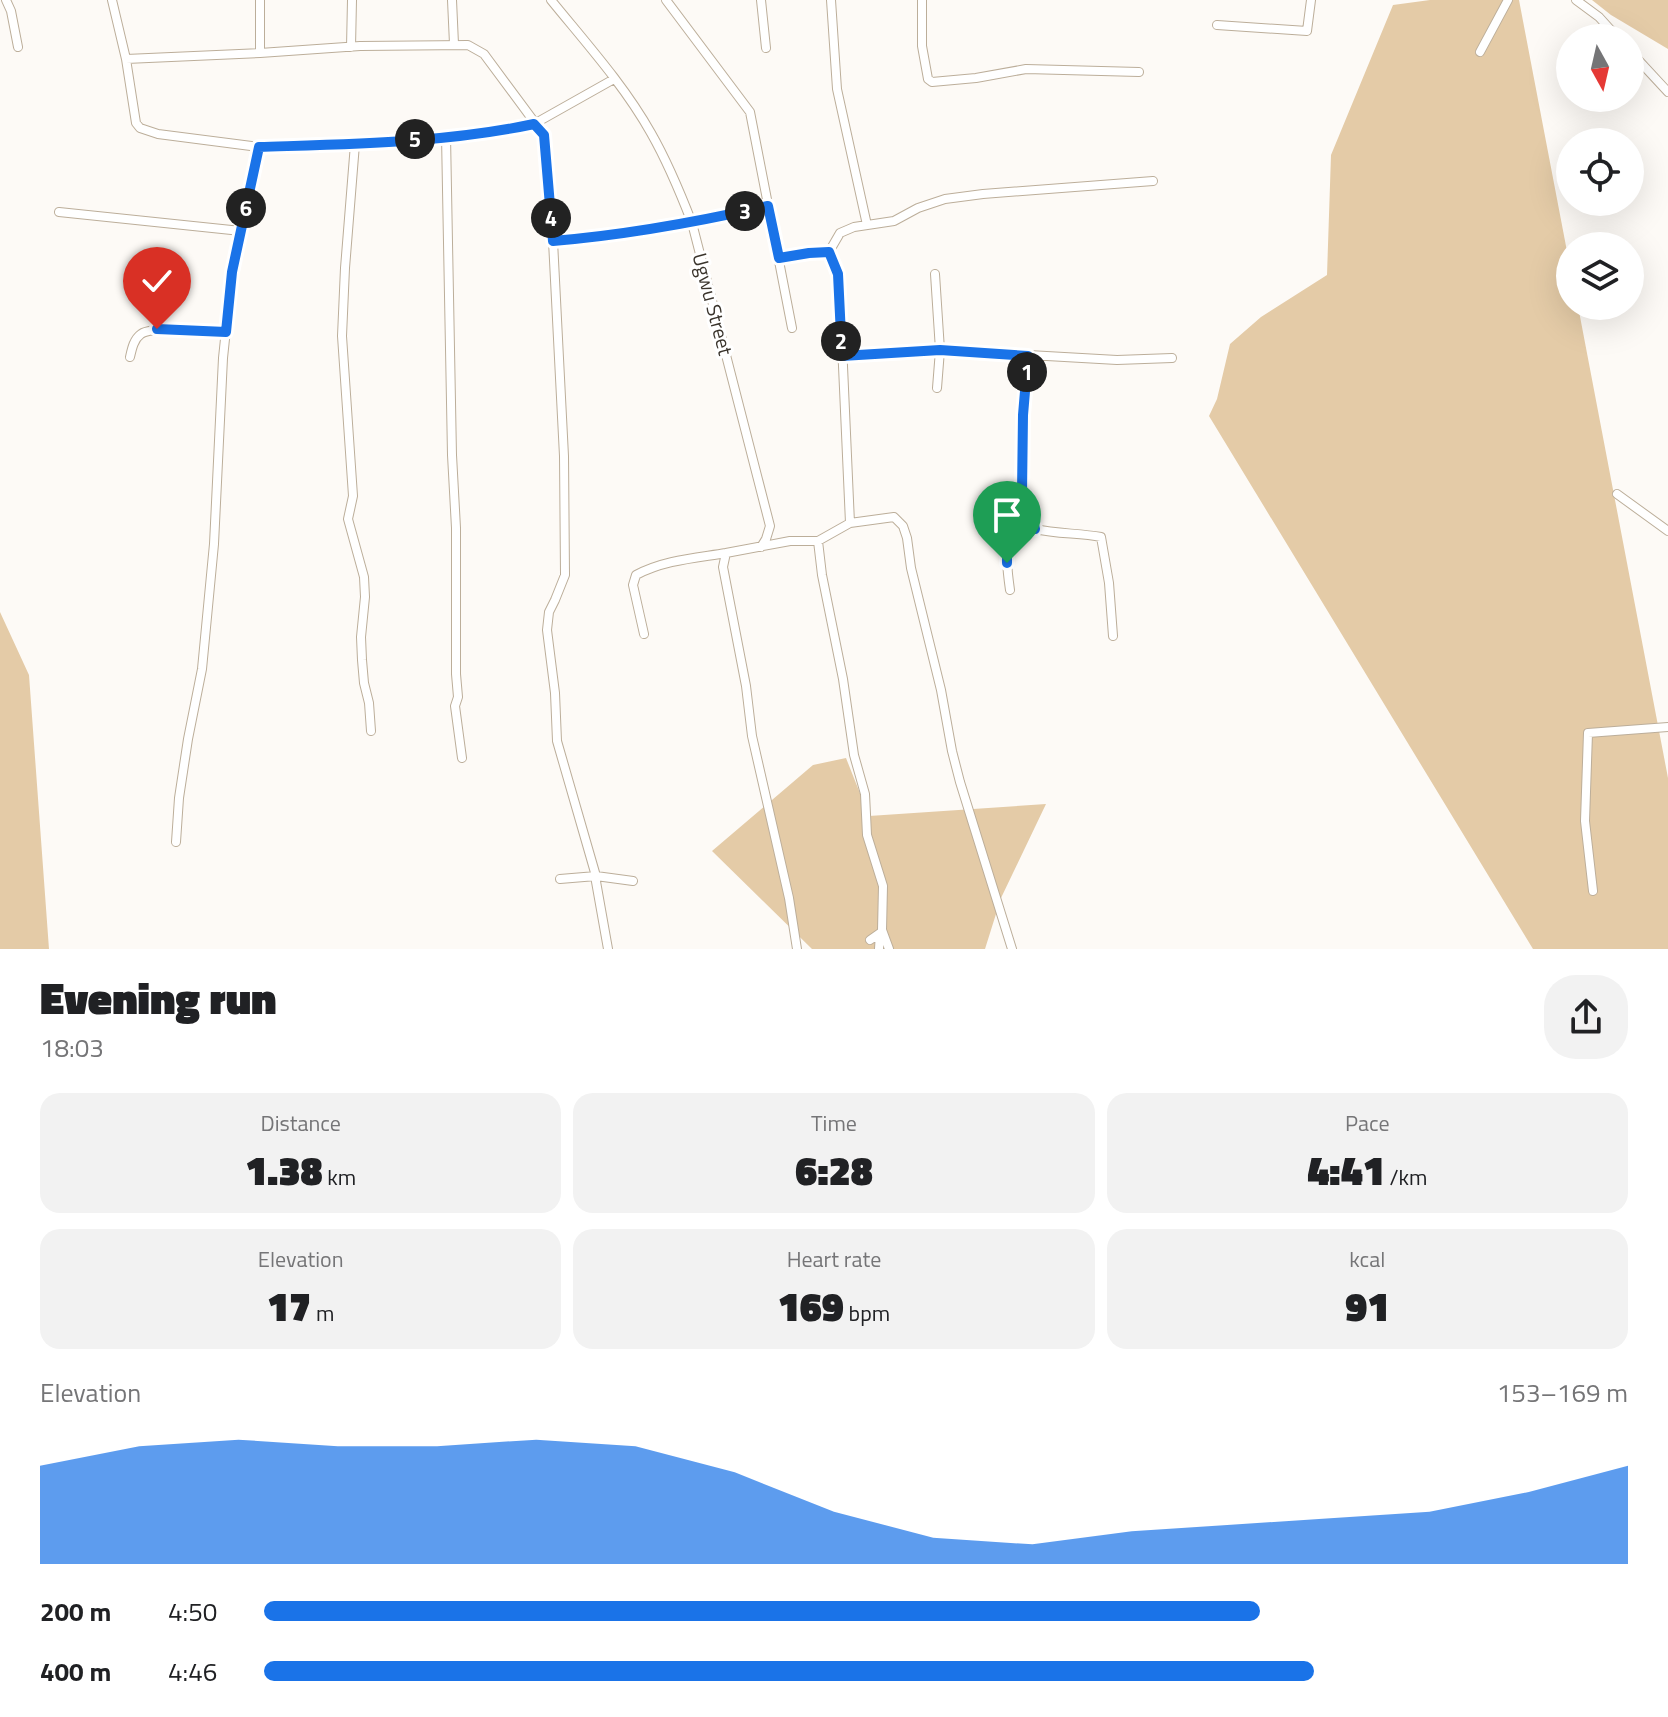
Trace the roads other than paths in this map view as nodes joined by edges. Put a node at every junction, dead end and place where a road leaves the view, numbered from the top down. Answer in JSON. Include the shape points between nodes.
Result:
{"nodes":[{"id":1,"x":6,"y":0,"type":"edge"},
{"id":2,"x":112,"y":0,"type":"edge"},
{"id":3,"x":260,"y":0,"type":"edge"},
{"id":4,"x":352,"y":0,"type":"edge"},
{"id":5,"x":452,"y":0,"type":"edge"},
{"id":6,"x":551,"y":0,"type":"edge"},
{"id":7,"x":666,"y":0,"type":"edge"},
{"id":8,"x":761,"y":0,"type":"edge"},
{"id":9,"x":831,"y":0,"type":"edge"},
{"id":10,"x":922,"y":0,"type":"edge"},
{"id":11,"x":1311,"y":0,"type":"edge"},
{"id":12,"x":1508,"y":0,"type":"edge"},
{"id":13,"x":1576,"y":0,"type":"edge"},
{"id":14,"x":1605,"y":24,"type":"edge"},
{"id":15,"x":1217,"y":25,"type":"dead end"},
{"id":16,"x":454,"y":44,"type":"junction"},
{"id":17,"x":18,"y":47,"type":"dead end"},
{"id":18,"x":351,"y":47,"type":"junction"},
{"id":19,"x":766,"y":48,"type":"dead end"},
{"id":20,"x":1480,"y":52,"type":"dead end"},
{"id":21,"x":260,"y":53,"type":"junction"},
{"id":22,"x":126,"y":59,"type":"junction"},
{"id":23,"x":1644,"y":66,"type":"edge"},
{"id":24,"x":1139,"y":72,"type":"dead end"},
{"id":25,"x":614,"y":79,"type":"junction"},
{"id":26,"x":1668,"y":92,"type":"edge"},
{"id":27,"x":534,"y":124,"type":"junction"},
{"id":28,"x":446,"y":136,"type":"junction"},
{"id":29,"x":355,"y":144,"type":"junction"},
{"id":30,"x":259,"y":147,"type":"junction"},
{"id":31,"x":1153,"y":181,"type":"dead end"},
{"id":32,"x":768,"y":206,"type":"junction"},
{"id":33,"x":59,"y":212,"type":"dead end"},
{"id":34,"x":692,"y":223,"type":"junction"},
{"id":35,"x":867,"y":225,"type":"junction"},
{"id":36,"x":241,"y":231,"type":"junction"},
{"id":37,"x":553,"y":241,"type":"junction"},
{"id":38,"x":829,"y":252,"type":"junction"},
{"id":39,"x":779,"y":258,"type":"junction"},
{"id":40,"x":935,"y":274,"type":"dead end"},
{"id":41,"x":792,"y":328,"type":"dead end"},
{"id":42,"x":226,"y":332,"type":"junction"},
{"id":43,"x":940,"y":350,"type":"junction"},
{"id":44,"x":842,"y":356,"type":"junction"},
{"id":45,"x":1028,"y":356,"type":"junction"},
{"id":46,"x":130,"y":357,"type":"dead end"},
{"id":47,"x":1172,"y":358,"type":"dead end"},
{"id":48,"x":937,"y":388,"type":"dead end"},
{"id":49,"x":1617,"y":494,"type":"dead end"},
{"id":50,"x":850,"y":523,"type":"junction"},
{"id":51,"x":1035,"y":529,"type":"junction"},
{"id":52,"x":1668,"y":531,"type":"edge"},
{"id":53,"x":818,"y":541,"type":"junction"},
{"id":54,"x":761,"y":547,"type":"junction"},
{"id":55,"x":726,"y":553,"type":"junction"},
{"id":56,"x":1010,"y":590,"type":"dead end"},
{"id":57,"x":644,"y":634,"type":"dead end"},
{"id":58,"x":1113,"y":636,"type":"dead end"},
{"id":59,"x":1668,"y":727,"type":"edge"},
{"id":60,"x":371,"y":731,"type":"dead end"},
{"id":61,"x":462,"y":758,"type":"dead end"},
{"id":62,"x":176,"y":842,"type":"dead end"},
{"id":63,"x":595,"y":876,"type":"junction"},
{"id":64,"x":560,"y":879,"type":"dead end"},
{"id":65,"x":633,"y":881,"type":"dead end"},
{"id":66,"x":1593,"y":891,"type":"dead end"},
{"id":67,"x":881,"y":932,"type":"junction"},
{"id":68,"x":870,"y":940,"type":"dead end"},
{"id":69,"x":608,"y":949,"type":"edge"},
{"id":70,"x":797,"y":949,"type":"edge"},
{"id":71,"x":879,"y":949,"type":"edge"},
{"id":72,"x":889,"y":949,"type":"edge"},
{"id":73,"x":1012,"y":949,"type":"edge"}],
"edges":[{"from":1,"to":17,"type":"street"},
{"from":2,"to":22,"type":"street"},
{"from":3,"to":21,"type":"street"},
{"from":4,"to":18,"type":"street"},
{"from":5,"to":16,"type":"street"},
{"from":6,"to":25,"type":"street","name":"Ugwu Street"},
{"from":7,"to":32,"type":"street","via":[[750,112]]},
{"from":8,"to":19,"type":"street"},
{"from":9,"to":35,"type":"street","via":[[837,89]]},
{"from":10,"to":24,"type":"street","via":[[922,46],[932,82],[1026,69]]},
{"from":11,"to":15,"type":"street","via":[[1307,31]]},
{"from":12,"to":20,"type":"street"},
{"from":13,"to":14,"type":"street"},
{"from":16,"to":18,"type":"street"},
{"from":16,"to":27,"type":"street","via":[[484,54]]},
{"from":18,"to":21,"type":"street"},
{"from":21,"to":22,"type":"street"},
{"from":22,"to":30,"type":"street","via":[[140,128]]},
{"from":23,"to":26,"type":"street"},
{"from":25,"to":27,"type":"street"},
{"from":25,"to":34,"type":"street","name":"Ugwu Street","via":[[651,132]]},
{"from":27,"to":28,"type":"street"},
{"from":27,"to":37,"type":"street","via":[[544,135]]},
{"from":28,"to":29,"type":"street"},
{"from":28,"to":61,"type":"street","via":[[455,706]]},
{"from":29,"to":30,"type":"street"},
{"from":29,"to":60,"type":"street","via":[[342,336],[353,496],[348,519],[364,577],[361,649]]},
{"from":30,"to":36,"type":"street"},
{"from":31,"to":35,"type":"street","via":[[945,199],[894,221]]},
{"from":32,"to":34,"type":"street"},
{"from":32,"to":39,"type":"street"},
{"from":33,"to":36,"type":"street"},
{"from":34,"to":37,"type":"street"},
{"from":34,"to":54,"type":"street","name":"Ugwu Street","via":[[770,526]]},
{"from":35,"to":38,"type":"street","via":[[840,233]]},
{"from":36,"to":42,"type":"street"},
{"from":37,"to":63,"type":"street","via":[[565,575],[547,630],[557,741]]},
{"from":38,"to":39,"type":"street"},
{"from":38,"to":44,"type":"street","via":[[838,274]]},
{"from":39,"to":41,"type":"street"},
{"from":40,"to":43,"type":"street"},
{"from":42,"to":46,"type":"street","via":[[157,329],[134,341]]},
{"from":42,"to":62,"type":"street","via":[[202,669]]},
{"from":43,"to":44,"type":"street"},
{"from":43,"to":45,"type":"street"},
{"from":43,"to":48,"type":"street"},
{"from":44,"to":50,"type":"street"},
{"from":45,"to":47,"type":"street"},
{"from":45,"to":51,"type":"street","via":[[1022,492]]},
{"from":49,"to":52,"type":"street"},
{"from":50,"to":53,"type":"street"},
{"from":50,"to":73,"type":"street","via":[[894,517],[903,526],[952,751]]},
{"from":51,"to":56,"type":"street","via":[[1011,531]]},
{"from":51,"to":58,"type":"street","via":[[1101,537]]},
{"from":53,"to":54,"type":"street"},
{"from":53,"to":67,"type":"street","via":[[865,794],[867,835],[883,886]]},
{"from":54,"to":55,"type":"street"},
{"from":55,"to":57,"type":"street","via":[[674,561],[636,575],[633,585]]},
{"from":55,"to":70,"type":"street","via":[[723,567],[752,736]]},
{"from":59,"to":66,"type":"street","via":[[1588,733],[1585,821]]},
{"from":63,"to":64,"type":"street"},
{"from":63,"to":65,"type":"street"},
{"from":63,"to":69,"type":"street"},
{"from":67,"to":68,"type":"street"},
{"from":67,"to":71,"type":"street"},
{"from":67,"to":72,"type":"street"}]}
